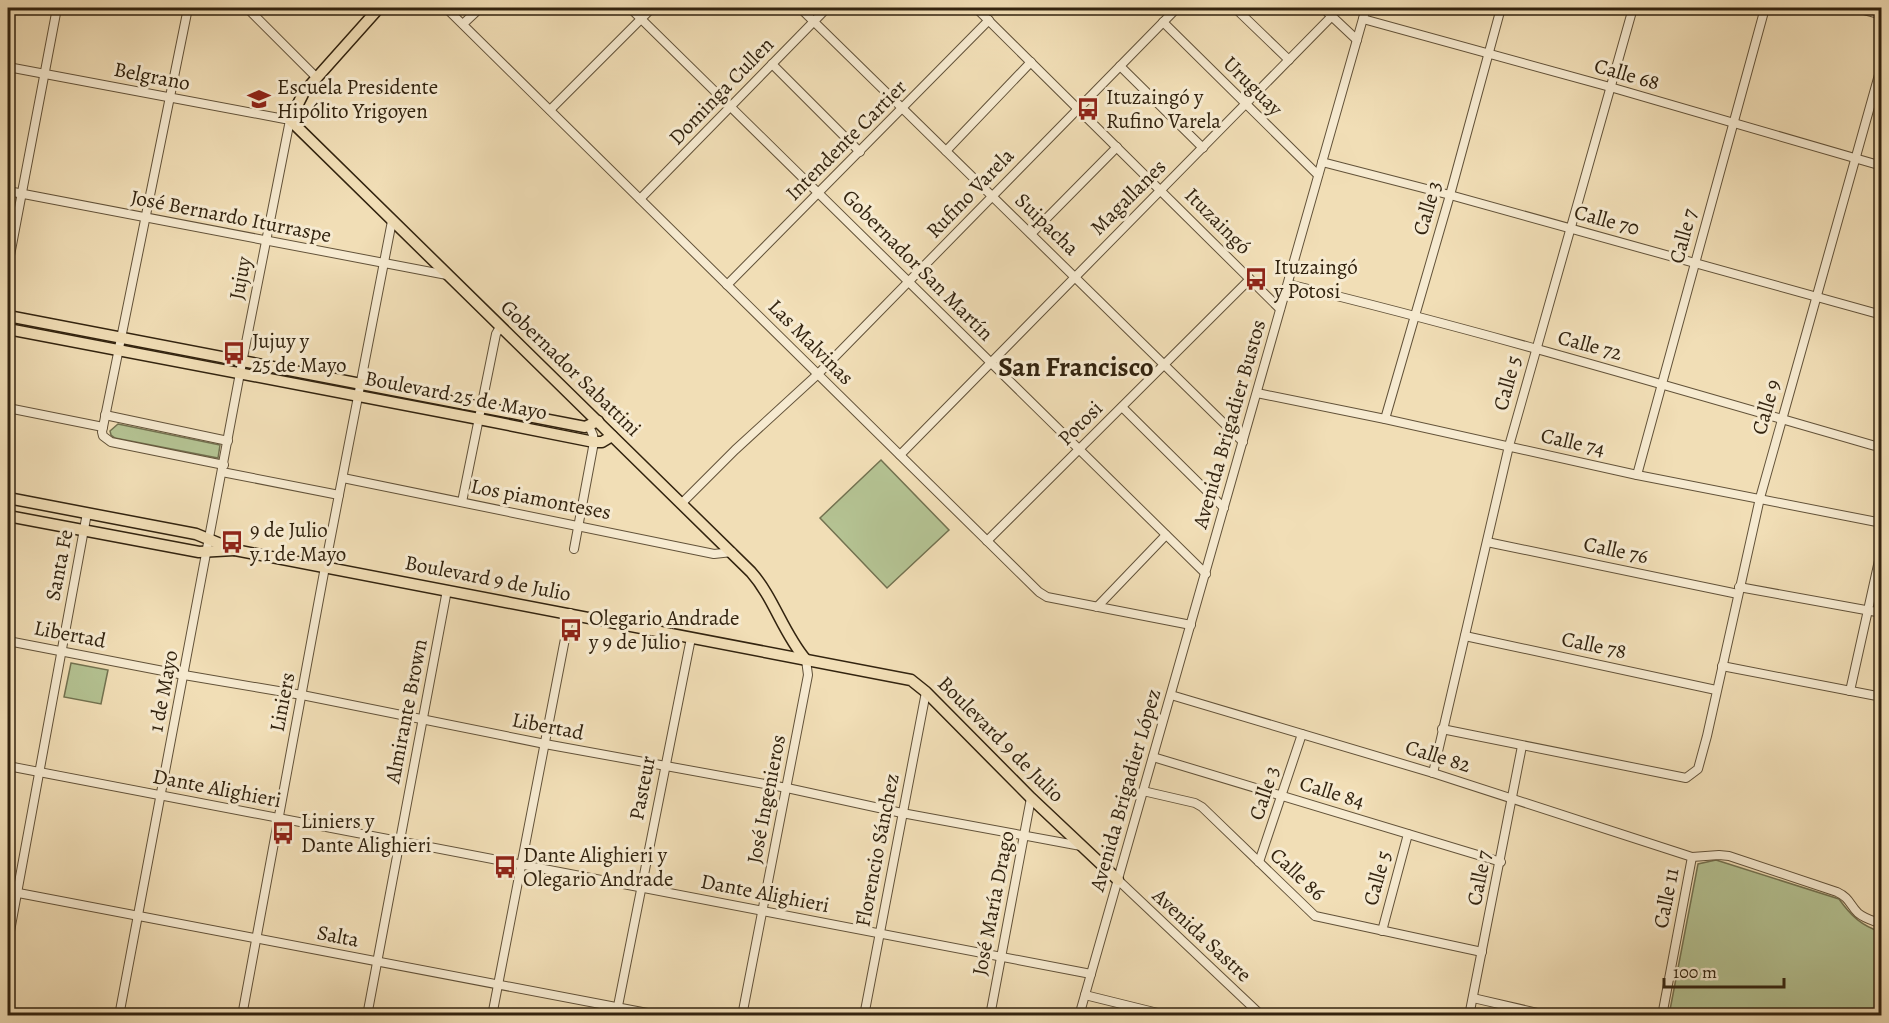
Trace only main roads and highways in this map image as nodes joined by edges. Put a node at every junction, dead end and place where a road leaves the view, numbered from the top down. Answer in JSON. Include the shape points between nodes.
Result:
{"nodes":[{"id":1,"x":379,"y":8,"type":"edge"},
{"id":2,"x":8,"y":316,"type":"edge"},
{"id":3,"x":8,"y":329,"type":"edge"},
{"id":4,"x":593,"y":424,"type":"junction"},
{"id":5,"x":612,"y":436,"type":"junction"},
{"id":6,"x":8,"y":498,"type":"edge"},
{"id":7,"x":8,"y":516,"type":"edge"},
{"id":8,"x":235,"y":550,"type":"junction"},
{"id":9,"x":806,"y":660,"type":"junction"},
{"id":10,"x":1118,"y":880,"type":"road end"}],
"edges":[{"from":1,"to":4,"type":"main road","name":"Gobernador Sabattini","via":[[316,77],[297,102],[290,120]]},
{"from":2,"to":4,"type":"main road","name":"Boulevard 25 de Mayo"},
{"from":3,"to":5,"type":"main road","name":"Boulevard 25 de Mayo","via":[[594,442]]},
{"from":4,"to":5,"type":"main road","name":"Gobernador Sabattini"},
{"from":5,"to":9,"type":"main road","name":"Gobernador Sabattini","via":[[760,583]]},
{"from":6,"to":8,"type":"main road","name":"Boulevard 9 de Julio","via":[[210,538]]},
{"from":7,"to":8,"type":"main road","name":"Boulevard 9 de Julio","via":[[207,553]]},
{"from":8,"to":9,"type":"main road","name":"Boulevard 9 de Julio"},
{"from":9,"to":10,"type":"main road","name":"Boulevard 9 de Julio","via":[[911,680]]}]}
